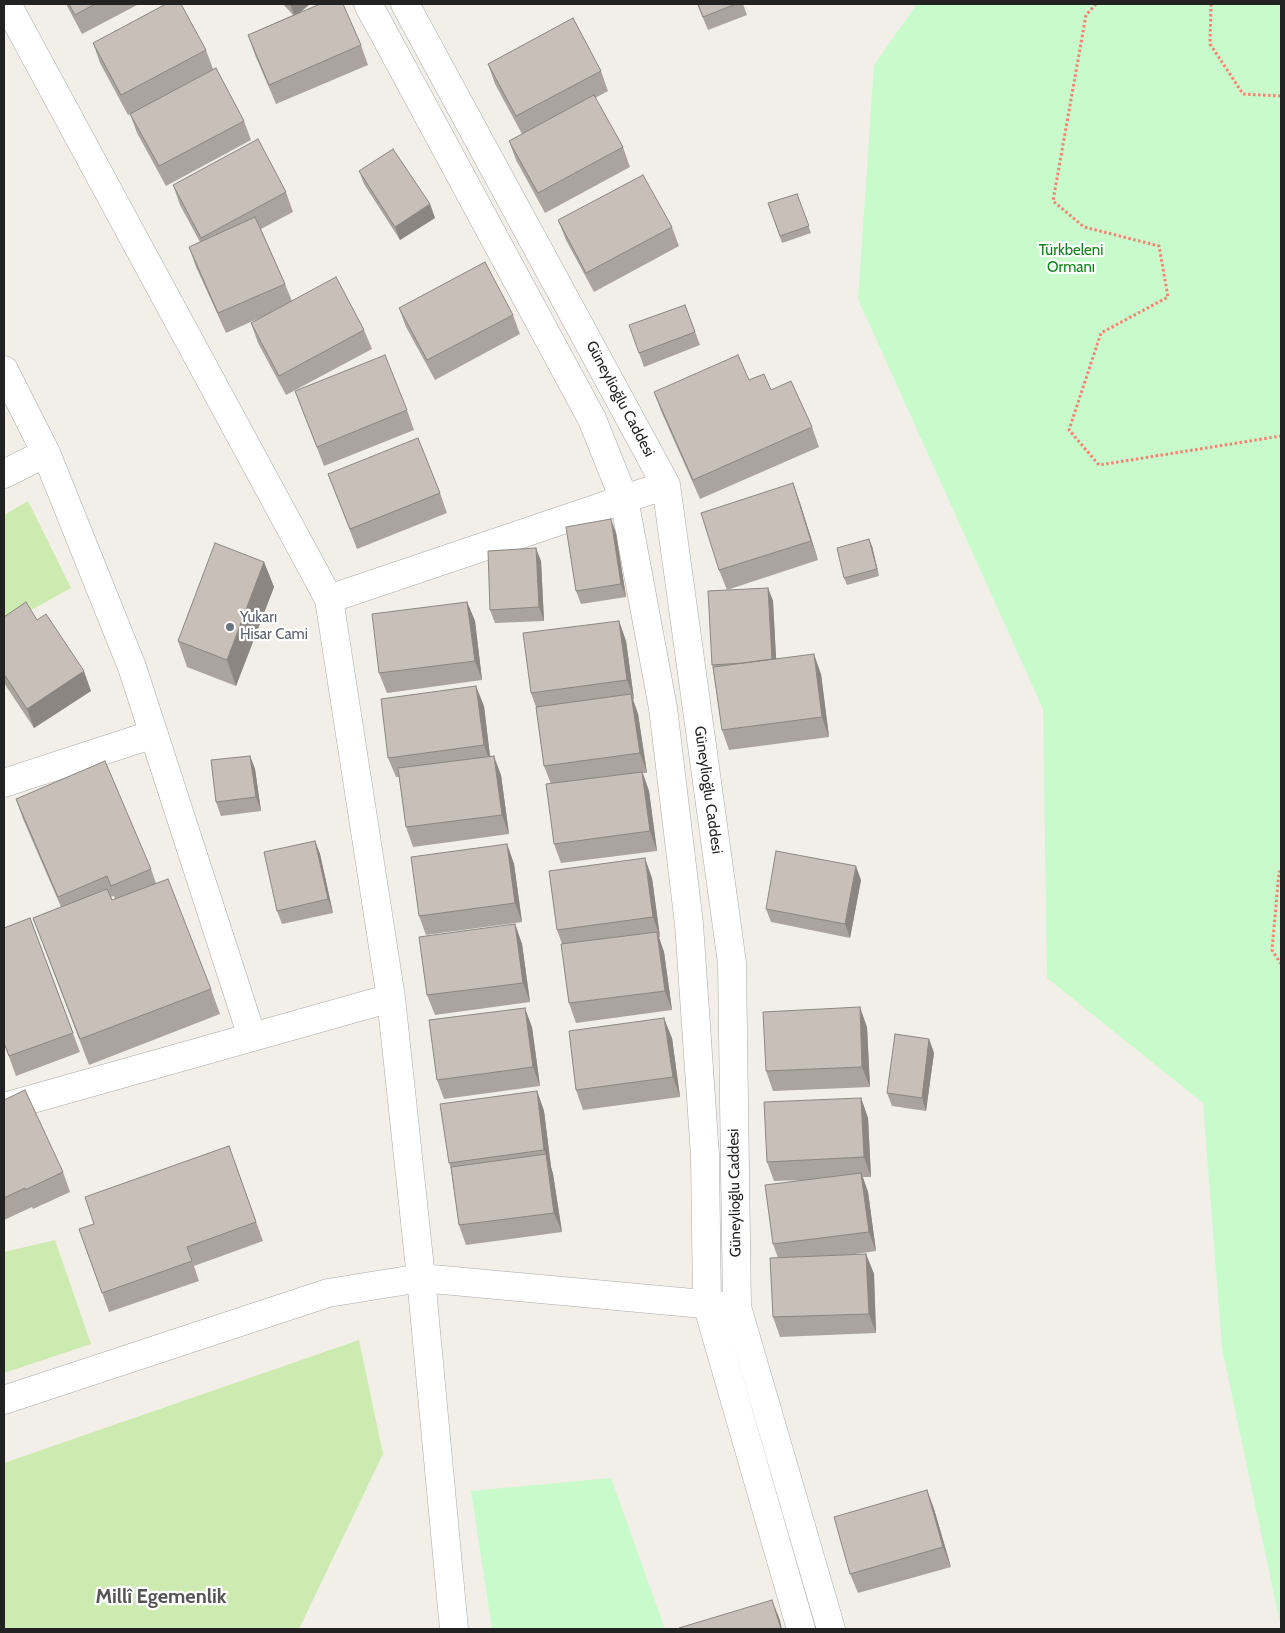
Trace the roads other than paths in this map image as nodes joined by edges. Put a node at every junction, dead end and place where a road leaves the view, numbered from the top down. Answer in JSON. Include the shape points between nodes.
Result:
{"nodes":[{"id":1,"x":7,"y":4,"type":"edge"},
{"id":2,"x":368,"y":4,"type":"edge"},
{"id":3,"x":405,"y":4,"type":"edge"},
{"id":4,"x":4,"y":370,"type":"edge"},
{"id":5,"x":46,"y":453,"type":"junction"},
{"id":6,"x":4,"y":474,"type":"edge"},
{"id":7,"x":666,"y":484,"type":"junction"},
{"id":8,"x":624,"y":499,"type":"junction"},
{"id":9,"x":329,"y":599,"type":"junction"},
{"id":10,"x":154,"y":734,"type":"junction"},
{"id":11,"x":4,"y":783,"type":"edge"},
{"id":12,"x":391,"y":998,"type":"junction"},
{"id":13,"x":252,"y":1037,"type":"junction"},
{"id":14,"x":4,"y":1107,"type":"edge"},
{"id":15,"x":421,"y":1278,"type":"junction"},
{"id":16,"x":707,"y":1304,"type":"junction"},
{"id":17,"x":737,"y":1307,"type":"junction"},
{"id":18,"x":4,"y":1400,"type":"edge"},
{"id":19,"x":447,"y":1628,"type":"edge"},
{"id":20,"x":801,"y":1629,"type":"edge"},
{"id":21,"x":831,"y":1629,"type":"edge"}],
"edges":[{"from":1,"to":9,"type":"street"},
{"from":2,"to":8,"type":"street","name":"Güneylioğlu Caddesi","via":[[592,419]]},
{"from":3,"to":7,"type":"street","name":"Güneylioğlu Caddesi"},
{"from":4,"to":5,"type":"street"},
{"from":5,"to":6,"type":"street"},
{"from":5,"to":10,"type":"street","via":[[132,667]]},
{"from":7,"to":8,"type":"street"},
{"from":7,"to":17,"type":"street","name":"Güneylioğlu Caddesi","via":[[732,963]]},
{"from":8,"to":9,"type":"street"},
{"from":8,"to":16,"type":"street","name":"Güneylioğlu Caddesi","via":[[664,708],[689,924],[705,1156]]},
{"from":9,"to":12,"type":"street"},
{"from":10,"to":11,"type":"street"},
{"from":10,"to":13,"type":"street"},
{"from":12,"to":13,"type":"street"},
{"from":12,"to":15,"type":"street"},
{"from":13,"to":14,"type":"street"},
{"from":15,"to":16,"type":"street"},
{"from":15,"to":18,"type":"street","via":[[328,1293]]},
{"from":15,"to":19,"type":"street"},
{"from":16,"to":17,"type":"street"},
{"from":16,"to":20,"type":"street","name":"Güneylioğlu Caddesi"},
{"from":17,"to":21,"type":"street","name":"Güneylioğlu Caddesi"}]}
